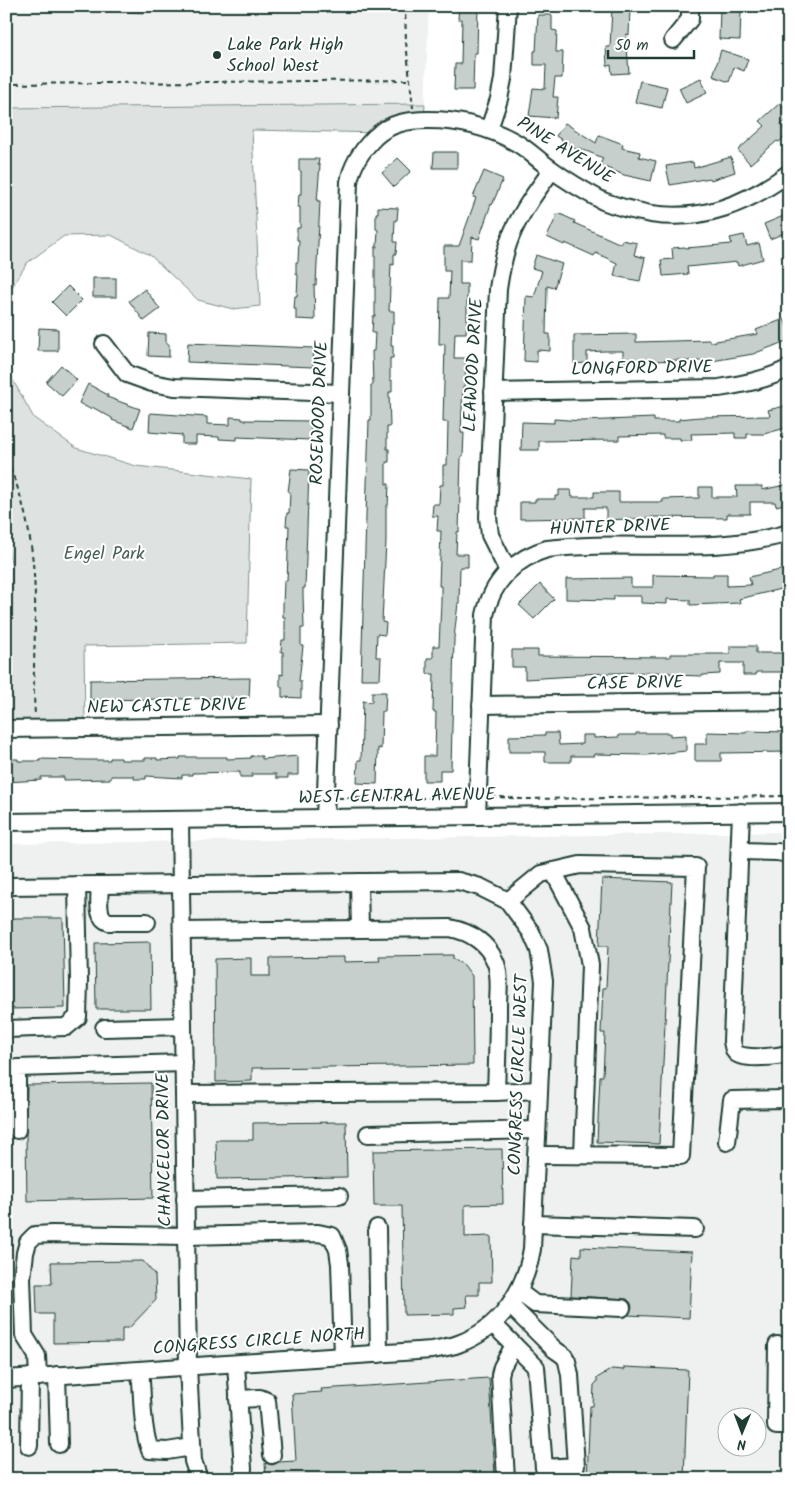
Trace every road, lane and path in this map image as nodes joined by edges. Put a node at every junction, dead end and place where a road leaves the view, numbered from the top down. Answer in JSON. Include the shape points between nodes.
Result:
{"nodes":[{"id":1,"x":405,"y":6,"type":"edge"},
{"id":2,"x":508,"y":6,"type":"edge"},
{"id":3,"x":690,"y":6,"type":"edge"},
{"id":4,"x":673,"y":40,"type":"dead end"},
{"id":5,"x":410,"y":80,"type":"junction"},
{"id":6,"x":6,"y":84,"type":"edge"},
{"id":7,"x":415,"y":120,"type":"junction"},
{"id":8,"x":488,"y":129,"type":"junction"},
{"id":9,"x":552,"y":170,"type":"junction"},
{"id":10,"x":789,"y":173,"type":"edge"},
{"id":11,"x":104,"y":344,"type":"dead end"},
{"id":12,"x":789,"y":368,"type":"edge"},
{"id":13,"x":493,"y":392,"type":"junction"},
{"id":14,"x":341,"y":393,"type":"junction"},
{"id":15,"x":6,"y":460,"type":"edge"},
{"id":16,"x":789,"y":533,"type":"edge"},
{"id":17,"x":508,"y":570,"type":"junction"},
{"id":18,"x":789,"y":701,"type":"edge"},
{"id":19,"x":481,"y":706,"type":"junction"},
{"id":20,"x":329,"y":725,"type":"junction"},
{"id":21,"x":6,"y":729,"type":"edge"},
{"id":22,"x":37,"y":729,"type":"junction"},
{"id":23,"x":789,"y":796,"type":"edge"},
{"id":24,"x":478,"y":797,"type":"junction"},
{"id":25,"x":326,"y":798,"type":"junction"},
{"id":26,"x":741,"y":812,"type":"junction"},
{"id":27,"x":789,"y":812,"type":"edge"},
{"id":28,"x":477,"y":816,"type":"junction"},
{"id":29,"x":325,"y":818,"type":"junction"},
{"id":30,"x":180,"y":820,"type":"junction"},
{"id":31,"x":6,"y":822,"type":"edge"},
{"id":32,"x":741,"y":851,"type":"junction"},
{"id":33,"x":789,"y":854,"type":"edge"},
{"id":34,"x":553,"y":872,"type":"junction"},
{"id":35,"x":358,"y":882,"type":"junction"},
{"id":36,"x":181,"y":884,"type":"junction"},
{"id":37,"x":77,"y":885,"type":"junction"},
{"id":38,"x":100,"y":885,"type":"junction"},
{"id":39,"x":6,"y":886,"type":"edge"},
{"id":40,"x":508,"y":901,"type":"junction"},
{"id":41,"x":147,"y":922,"type":"dead end"},
{"id":42,"x":360,"y":929,"type":"junction"},
{"id":43,"x":182,"y":931,"type":"junction"},
{"id":44,"x":183,"y":1026,"type":"junction"},
{"id":45,"x":104,"y":1028,"type":"dead end"},
{"id":46,"x":6,"y":1029,"type":"edge"},
{"id":47,"x":789,"y":1053,"type":"edge"},
{"id":48,"x":184,"y":1063,"type":"junction"},
{"id":49,"x":539,"y":1090,"type":"junction"},
{"id":50,"x":496,"y":1092,"type":"junction"},
{"id":51,"x":184,"y":1094,"type":"junction"},
{"id":52,"x":789,"y":1099,"type":"edge"},
{"id":53,"x":17,"y":1130,"type":"dead end"},
{"id":54,"x":537,"y":1130,"type":"junction"},
{"id":55,"x":368,"y":1134,"type":"dead end"},
{"id":56,"x":727,"y":1142,"type":"dead end"},
{"id":57,"x":536,"y":1154,"type":"junction"},
{"id":58,"x":583,"y":1155,"type":"junction"},
{"id":59,"x":339,"y":1196,"type":"dead end"},
{"id":60,"x":185,"y":1199,"type":"junction"},
{"id":61,"x":533,"y":1224,"type":"junction"},
{"id":62,"x":377,"y":1228,"type":"dead end"},
{"id":63,"x":695,"y":1229,"type":"dead end"},
{"id":64,"x":186,"y":1236,"type":"junction"},
{"id":65,"x":506,"y":1308,"type":"junction"},
{"id":66,"x":622,"y":1308,"type":"dead end"},
{"id":67,"x":514,"y":1345,"type":"junction"},
{"id":68,"x":789,"y":1346,"type":"edge"},
{"id":69,"x":379,"y":1354,"type":"junction"},
{"id":70,"x":343,"y":1356,"type":"junction"},
{"id":71,"x":236,"y":1364,"type":"junction"},
{"id":72,"x":188,"y":1367,"type":"junction"},
{"id":73,"x":140,"y":1370,"type":"junction"},
{"id":74,"x":58,"y":1375,"type":"junction"},
{"id":75,"x":34,"y":1377,"type":"junction"},
{"id":76,"x":6,"y":1379,"type":"edge"},
{"id":77,"x":783,"y":1394,"type":"edge"},
{"id":78,"x":238,"y":1400,"type":"junction"},
{"id":79,"x":789,"y":1426,"type":"edge"},
{"id":80,"x":58,"y":1444,"type":"dead end"},
{"id":81,"x":29,"y":1446,"type":"dead end"},
{"id":82,"x":192,"y":1447,"type":"junction"},
{"id":83,"x":272,"y":1455,"type":"dead end"},
{"id":84,"x":199,"y":1479,"type":"edge"},
{"id":85,"x":240,"y":1479,"type":"edge"},
{"id":86,"x":506,"y":1479,"type":"edge"}],
"edges":[{"from":1,"to":5,"type":"path"},
{"from":2,"to":8,"type":"street","via":[[503,79]]},
{"from":3,"to":4,"type":"street","via":[[690,19]]},
{"from":5,"to":6,"type":"path"},
{"from":5,"to":7,"type":"path"},
{"from":7,"to":8,"type":"street","name":"ROSEWOOD DRIVE","via":[[459,121]]},
{"from":7,"to":14,"type":"street","name":"ROSEWOOD DRIVE","via":[[396,124],[380,133],[365,148],[350,175]]},
{"from":8,"to":9,"type":"street","name":"PINE AVENUE","via":[[516,143]]},
{"from":9,"to":10,"type":"street","name":"PINE AVENUE","via":[[604,201],[652,214],[680,216],[711,212],[740,203]]},
{"from":9,"to":13,"type":"street","name":"LEAWOOD DRIVE","via":[[514,229],[503,259],[498,289]]},
{"from":11,"to":14,"type":"street","via":[[127,374],[152,383],[174,387]]},
{"from":12,"to":13,"type":"street","name":"LONGFORD DRIVE","via":[[750,383],[719,388]]},
{"from":13,"to":17,"type":"street","name":"LEAWOOD DRIVE","via":[[488,517],[490,535]]},
{"from":14,"to":20,"type":"street","name":"ROSEWOOD DRIVE"},
{"from":15,"to":22,"type":"path","via":[[19,490],[28,526],[35,597]]},
{"from":16,"to":17,"type":"street","name":"HUNTER DRIVE","via":[[724,545],[547,549],[536,552]]},
{"from":17,"to":19,"type":"street","name":"HUNTER DRIVE","via":[[494,589],[485,615]]},
{"from":18,"to":19,"type":"street","name":"CASE DRIVE"},
{"from":19,"to":24,"type":"street","name":"HUNTER DRIVE"},
{"from":20,"to":22,"type":"street","name":"NEW CASTLE DRIVE"},
{"from":20,"to":25,"type":"street","name":"ROSEWOOD DRIVE"},
{"from":21,"to":22,"type":"street","name":"NEW CASTLE DRIVE"},
{"from":23,"to":24,"type":"path"},
{"from":24,"to":25,"type":"path"},
{"from":24,"to":28,"type":"street","name":"HUNTER DRIVE"},
{"from":25,"to":29,"type":"street","name":"ROSEWOOD DRIVE"},
{"from":26,"to":27,"type":"street","name":"WEST CENTRAL AVENUE"},
{"from":26,"to":28,"type":"street","name":"WEST CENTRAL AVENUE"},
{"from":26,"to":32,"type":"street"},
{"from":28,"to":29,"type":"street","name":"WEST CENTRAL AVENUE"},
{"from":29,"to":30,"type":"street","name":"WEST CENTRAL AVENUE"},
{"from":30,"to":31,"type":"street","name":"WEST CENTRAL AVENUE"},
{"from":30,"to":36,"type":"street","name":"CHANCELOR DRIVE"},
{"from":32,"to":33,"type":"street"},
{"from":32,"to":47,"type":"street","via":[[734,1052],[757,1057]]},
{"from":34,"to":40,"type":"street","via":[[542,874]]},
{"from":34,"to":58,"type":"street","via":[[583,928],[590,965]]},
{"from":34,"to":58,"type":"street","via":[[580,865],[696,867],[681,1156]]},
{"from":35,"to":36,"type":"street","name":"CONGRESS CIRCLE WEST"},
{"from":35,"to":40,"type":"street","name":"CONGRESS CIRCLE WEST","via":[[458,882],[480,887]]},
{"from":35,"to":42,"type":"street"},
{"from":36,"to":38,"type":"street","name":"CONGRESS CIRCLE WEST"},
{"from":36,"to":43,"type":"street","name":"CHANCELOR DRIVE"},
{"from":37,"to":38,"type":"street","name":"CONGRESS CIRCLE WEST"},
{"from":37,"to":39,"type":"street","name":"CONGRESS CIRCLE WEST"},
{"from":37,"to":46,"type":"street","via":[[78,1017],[66,1027]]},
{"from":38,"to":41,"type":"street","via":[[100,915],[104,920]]},
{"from":40,"to":49,"type":"street","name":"CONGRESS CIRCLE WEST","via":[[531,932],[542,965]]},
{"from":42,"to":43,"type":"street"},
{"from":42,"to":50,"type":"street","via":[[450,928],[470,934],[490,951],[497,966],[498,988]]},
{"from":43,"to":44,"type":"street","name":"CHANCELOR DRIVE"},
{"from":44,"to":45,"type":"street"},
{"from":44,"to":48,"type":"street","name":"CHANCELOR DRIVE"},
{"from":48,"to":51,"type":"street","name":"CHANCELOR DRIVE"},
{"from":48,"to":53,"type":"street","via":[[17,1068]]},
{"from":49,"to":50,"type":"street"},
{"from":49,"to":54,"type":"street","name":"CONGRESS CIRCLE WEST"},
{"from":50,"to":51,"type":"street"},
{"from":51,"to":60,"type":"street","name":"CHANCELOR DRIVE"},
{"from":52,"to":56,"type":"street","via":[[732,1100]]},
{"from":54,"to":55,"type":"street"},
{"from":54,"to":57,"type":"street","name":"CONGRESS CIRCLE WEST"},
{"from":57,"to":58,"type":"street"},
{"from":57,"to":61,"type":"street","name":"CONGRESS CIRCLE WEST"},
{"from":59,"to":60,"type":"street"},
{"from":60,"to":64,"type":"street","name":"CHANCELOR DRIVE"},
{"from":61,"to":63,"type":"street"},
{"from":61,"to":65,"type":"street","name":"CONGRESS CIRCLE WEST","via":[[526,1277]]},
{"from":62,"to":69,"type":"street"},
{"from":64,"to":70,"type":"street","via":[[318,1233],[332,1236],[340,1264]]},
{"from":64,"to":72,"type":"street","name":"CHANCELOR DRIVE"},
{"from":64,"to":75,"type":"street","via":[[35,1235],[28,1242],[22,1278],[24,1335],[37,1356]]},
{"from":65,"to":66,"type":"street","via":[[535,1304]]},
{"from":65,"to":67,"type":"street"},
{"from":65,"to":67,"type":"street","via":[[567,1360],[576,1466],[544,1468],[536,1367]]},
{"from":65,"to":69,"type":"street","name":"CONGRESS CIRCLE NORTH","via":[[473,1337],[458,1344],[432,1350]]},
{"from":67,"to":86,"type":"street","via":[[500,1375]]},
{"from":68,"to":77,"type":"street","via":[[777,1345]]},
{"from":69,"to":70,"type":"street","name":"CONGRESS CIRCLE NORTH"},
{"from":70,"to":71,"type":"street","name":"CONGRESS CIRCLE NORTH"},
{"from":71,"to":72,"type":"street","name":"CONGRESS CIRCLE NORTH"},
{"from":71,"to":78,"type":"street"},
{"from":72,"to":73,"type":"street","name":"CONGRESS CIRCLE NORTH"},
{"from":72,"to":82,"type":"street","name":"CHANCELOR DRIVE"},
{"from":73,"to":74,"type":"street","name":"CONGRESS CIRCLE NORTH"},
{"from":73,"to":82,"type":"street","via":[[150,1450]]},
{"from":74,"to":75,"type":"street","name":"CONGRESS CIRCLE NORTH"},
{"from":74,"to":80,"type":"street"},
{"from":75,"to":76,"type":"street","name":"CONGRESS CIRCLE NORTH"},
{"from":75,"to":81,"type":"street"},
{"from":77,"to":79,"type":"street","via":[[776,1426]]},
{"from":78,"to":83,"type":"street","via":[[260,1398],[267,1401]]},
{"from":78,"to":85,"type":"street","via":[[243,1469]]},
{"from":82,"to":84,"type":"street","name":"CHANCELOR DRIVE"}]}
